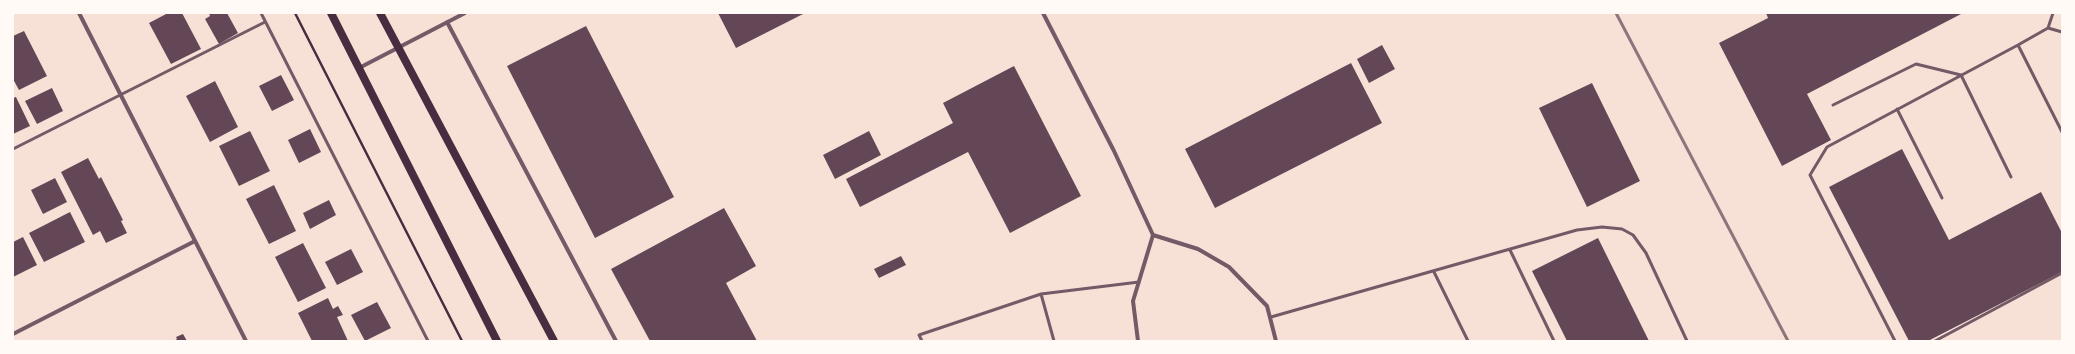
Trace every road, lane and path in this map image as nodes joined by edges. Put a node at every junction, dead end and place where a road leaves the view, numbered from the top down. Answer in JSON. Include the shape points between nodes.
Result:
{"nodes":[{"id":1,"x":79,"y":13,"type":"edge"},
{"id":2,"x":260,"y":13,"type":"edge"},
{"id":3,"x":296,"y":13,"type":"edge"},
{"id":4,"x":331,"y":13,"type":"edge"},
{"id":5,"x":380,"y":13,"type":"edge"},
{"id":6,"x":465,"y":13,"type":"edge"},
{"id":7,"x":1043,"y":13,"type":"edge"},
{"id":8,"x":2053,"y":13,"type":"edge"},
{"id":9,"x":265,"y":22,"type":"junction"},
{"id":10,"x":447,"y":22,"type":"junction"},
{"id":11,"x":2048,"y":28,"type":"junction"},
{"id":12,"x":2062,"y":32,"type":"edge"},
{"id":13,"x":2018,"y":45,"type":"junction"},
{"id":14,"x":398,"y":48,"type":"junction"},
{"id":15,"x":359,"y":68,"type":"junction"},
{"id":16,"x":1961,"y":75,"type":"junction"},
{"id":17,"x":120,"y":95,"type":"junction"},
{"id":18,"x":1833,"y":105,"type":"dead end"},
{"id":19,"x":1897,"y":109,"type":"junction"},
{"id":20,"x":2062,"y":132,"type":"edge"},
{"id":21,"x":13,"y":149,"type":"edge"},
{"id":22,"x":2011,"y":177,"type":"dead end"},
{"id":23,"x":1942,"y":198,"type":"dead end"},
{"id":24,"x":1153,"y":235,"type":"junction"},
{"id":25,"x":195,"y":241,"type":"junction"},
{"id":26,"x":1510,"y":250,"type":"junction"},
{"id":27,"x":1434,"y":272,"type":"junction"},
{"id":28,"x":2062,"y":273,"type":"edge"},
{"id":29,"x":1139,"y":282,"type":"junction"},
{"id":30,"x":1041,"y":294,"type":"junction"},
{"id":31,"x":1271,"y":317,"type":"junction"},
{"id":32,"x":13,"y":334,"type":"edge"},
{"id":33,"x":246,"y":341,"type":"edge"},
{"id":34,"x":428,"y":341,"type":"edge"},
{"id":35,"x":462,"y":341,"type":"edge"},
{"id":36,"x":497,"y":341,"type":"edge"},
{"id":37,"x":554,"y":341,"type":"edge"},
{"id":38,"x":616,"y":341,"type":"edge"},
{"id":39,"x":922,"y":341,"type":"edge"},
{"id":40,"x":1054,"y":341,"type":"edge"},
{"id":41,"x":1138,"y":341,"type":"edge"},
{"id":42,"x":1276,"y":341,"type":"edge"},
{"id":43,"x":1468,"y":341,"type":"edge"},
{"id":44,"x":1554,"y":341,"type":"edge"},
{"id":45,"x":1687,"y":341,"type":"edge"},
{"id":46,"x":1895,"y":341,"type":"edge"},
{"id":47,"x":1935,"y":341,"type":"edge"}],
"edges":[{"from":1,"to":17,"type":"street"},
{"from":2,"to":9,"type":"lane"},
{"from":3,"to":35,"type":"path"},
{"from":4,"to":15,"type":"main road"},
{"from":5,"to":14,"type":"main road"},
{"from":6,"to":10,"type":"street"},
{"from":7,"to":24,"type":"street","via":[[1114,151]]},
{"from":8,"to":11,"type":"lane"},
{"from":9,"to":17,"type":"lane"},
{"from":9,"to":34,"type":"lane"},
{"from":10,"to":14,"type":"street"},
{"from":10,"to":38,"type":"street"},
{"from":11,"to":12,"type":"lane"},
{"from":11,"to":13,"type":"lane"},
{"from":13,"to":16,"type":"lane"},
{"from":13,"to":20,"type":"lane"},
{"from":14,"to":15,"type":"street"},
{"from":14,"to":37,"type":"main road"},
{"from":15,"to":36,"type":"main road"},
{"from":16,"to":18,"type":"lane","via":[[1916,64]]},
{"from":16,"to":19,"type":"lane"},
{"from":16,"to":22,"type":"lane"},
{"from":17,"to":21,"type":"lane"},
{"from":17,"to":25,"type":"street"},
{"from":19,"to":23,"type":"lane"},
{"from":19,"to":46,"type":"lane","via":[[1827,147],[1810,175]]},
{"from":24,"to":29,"type":"street"},
{"from":24,"to":31,"type":"street","via":[[1198,249],[1229,267],[1267,306]]},
{"from":25,"to":32,"type":"street"},
{"from":25,"to":33,"type":"street"},
{"from":26,"to":27,"type":"lane"},
{"from":26,"to":44,"type":"lane"},
{"from":26,"to":45,"type":"lane","via":[[1577,230],[1602,227],[1622,229],[1634,235],[1646,253]]},
{"from":27,"to":31,"type":"lane"},
{"from":27,"to":43,"type":"lane"},
{"from":28,"to":47,"type":"lane"},
{"from":29,"to":30,"type":"lane"},
{"from":29,"to":41,"type":"street","via":[[1133,301]]},
{"from":30,"to":39,"type":"lane","via":[[919,335]]},
{"from":30,"to":40,"type":"lane"},
{"from":31,"to":42,"type":"street"}]}
